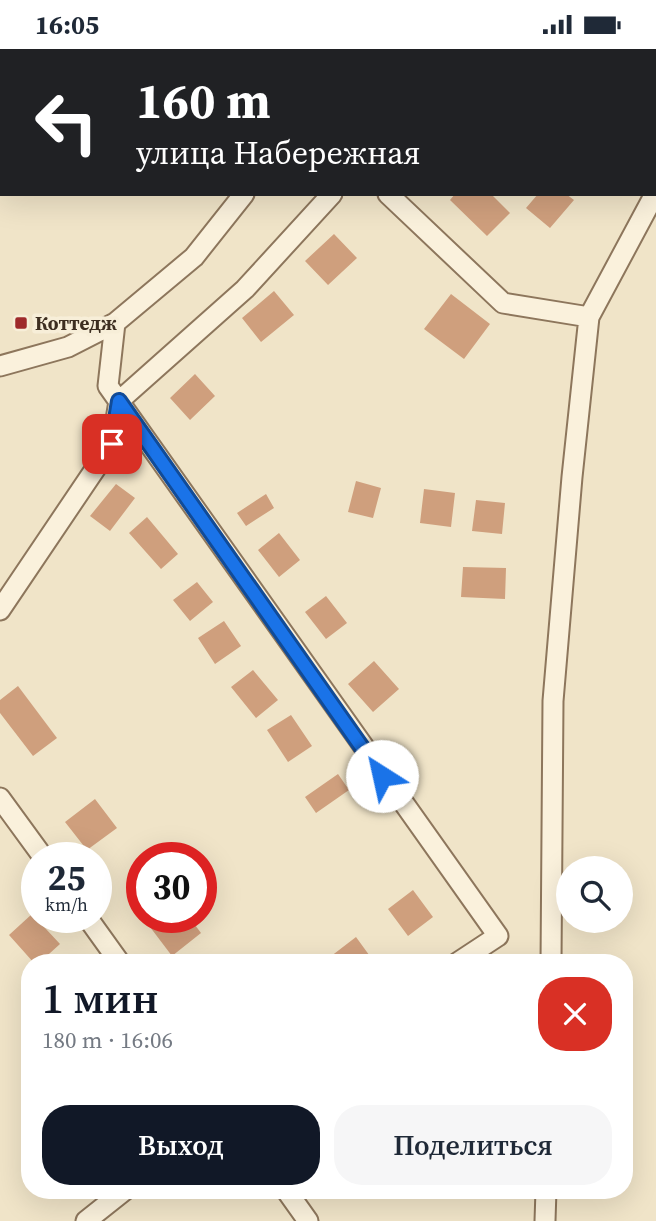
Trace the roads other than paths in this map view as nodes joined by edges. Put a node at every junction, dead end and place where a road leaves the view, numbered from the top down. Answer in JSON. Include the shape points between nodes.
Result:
{"nodes":[{"id":1,"x":242,"y":196,"type":"edge"},
{"id":2,"x":330,"y":196,"type":"edge"},
{"id":3,"x":390,"y":196,"type":"edge"},
{"id":4,"x":654,"y":196,"type":"edge"},
{"id":5,"x":589,"y":317,"type":"junction"},
{"id":6,"x":115,"y":323,"type":"junction"},
{"id":7,"x":0,"y":366,"type":"edge"},
{"id":8,"x":119,"y":401,"type":"junction"},
{"id":9,"x":0,"y":610,"type":"edge"},
{"id":10,"x":0,"y":798,"type":"edge"},
{"id":11,"x":33,"y":842,"type":"edge"},
{"id":12,"x":98,"y":933,"type":"edge"},
{"id":13,"x":114,"y":954,"type":"edge"},
{"id":14,"x":471,"y":954,"type":"edge"},
{"id":15,"x":551,"y":954,"type":"edge"},
{"id":16,"x":114,"y":1199,"type":"edge"},
{"id":17,"x":292,"y":1199,"type":"edge"},
{"id":18,"x":546,"y":1199,"type":"edge"},
{"id":19,"x":86,"y":1221,"type":"edge"},
{"id":20,"x":308,"y":1221,"type":"edge"},
{"id":21,"x":545,"y":1221,"type":"edge"}],
"edges":[{"from":1,"to":6,"type":"street","via":[[194,257]]},
{"from":2,"to":8,"type":"street","via":[[245,289]]},
{"from":3,"to":5,"type":"street","via":[[503,303]]},
{"from":4,"to":5,"type":"street"},
{"from":5,"to":15,"type":"street","via":[[553,701]]},
{"from":6,"to":7,"type":"street","via":[[68,347]]},
{"from":6,"to":8,"type":"street","via":[[108,386]]},
{"from":8,"to":9,"type":"street","via":[[112,444]]},
{"from":8,"to":14,"type":"street","via":[[498,936]]},
{"from":10,"to":11,"type":"street"},
{"from":12,"to":13,"type":"street"},
{"from":16,"to":19,"type":"street"},
{"from":17,"to":20,"type":"street"},
{"from":18,"to":21,"type":"street"}]}
